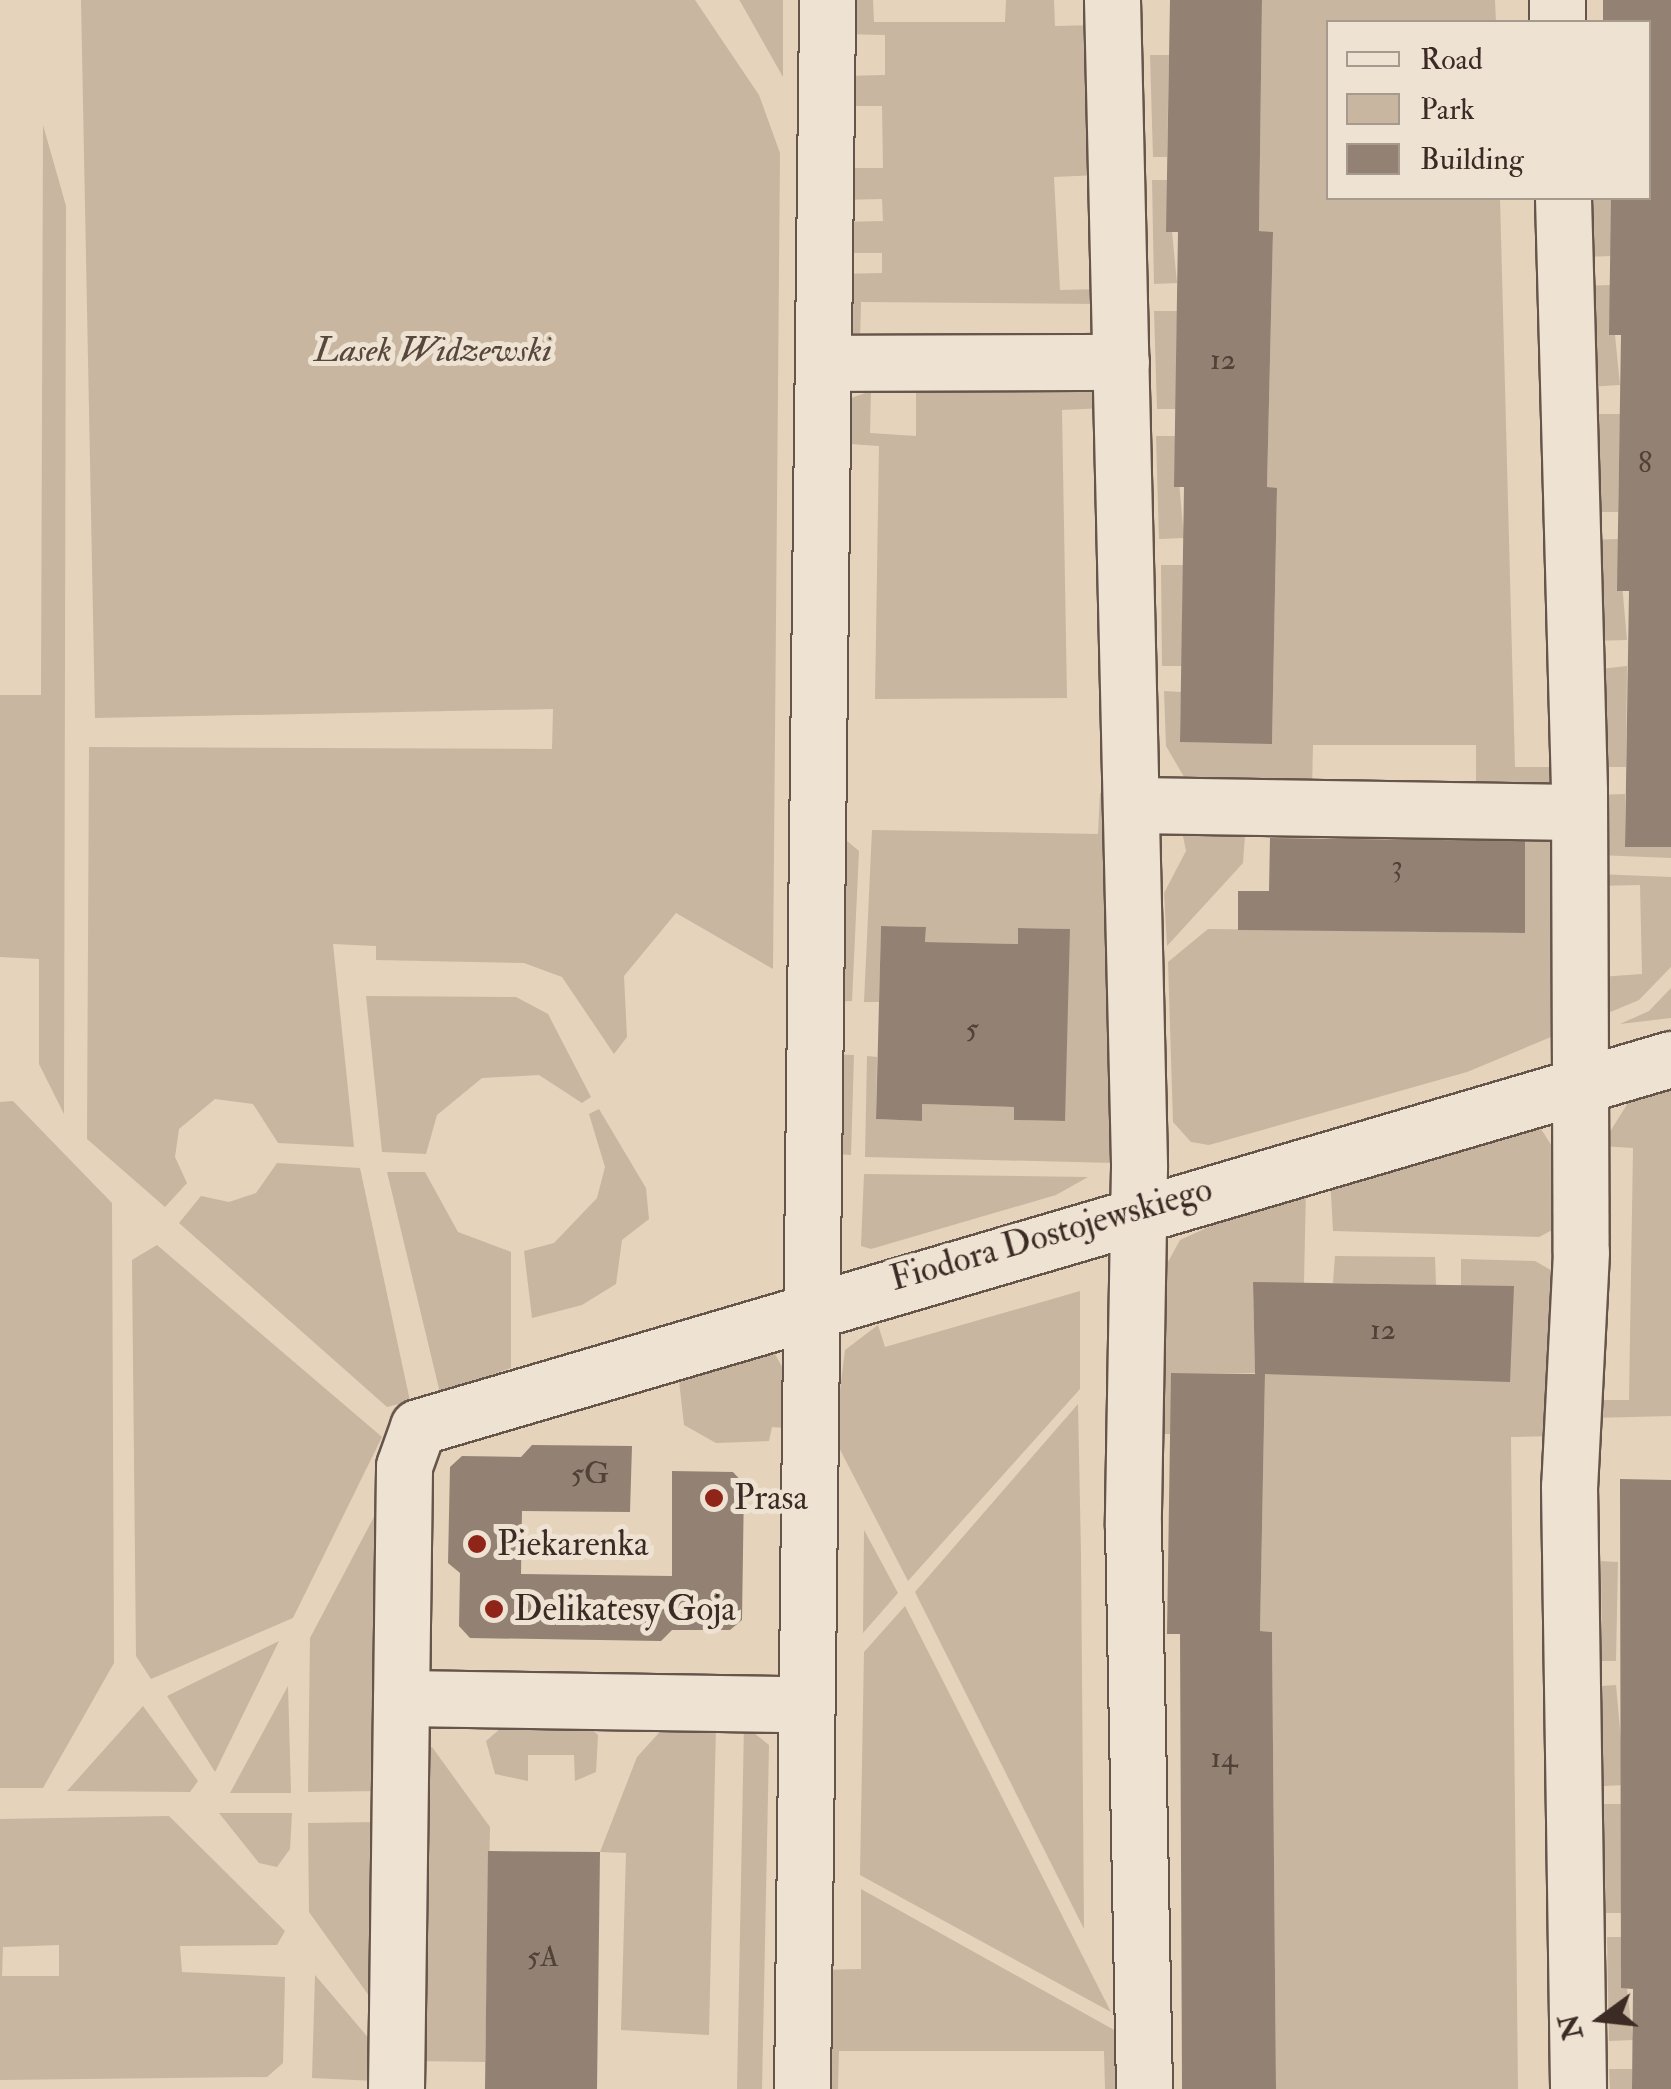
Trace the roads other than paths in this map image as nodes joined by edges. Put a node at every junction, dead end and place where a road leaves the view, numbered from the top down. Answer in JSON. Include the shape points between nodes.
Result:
{"nodes":[{"id":1,"x":827,"y":0,"type":"edge"},
{"id":2,"x":1112,"y":0,"type":"edge"},
{"id":3,"x":1562,"y":200,"type":"edge"},
{"id":4,"x":1121,"y":362,"type":"junction"},
{"id":5,"x":825,"y":363,"type":"junction"},
{"id":6,"x":1132,"y":805,"type":"junction"},
{"id":7,"x":1578,"y":812,"type":"junction"},
{"id":8,"x":1671,"y":1058,"type":"edge"},
{"id":9,"x":1578,"y":1085,"type":"junction"},
{"id":10,"x":1138,"y":1210,"type":"junction"},
{"id":11,"x":808,"y":1306,"type":"junction"},
{"id":12,"x":401,"y":1698,"type":"junction"},
{"id":13,"x":801,"y":1704,"type":"junction"},
{"id":14,"x":396,"y":2089,"type":"edge"},
{"id":15,"x":802,"y":2089,"type":"edge"},
{"id":16,"x":1144,"y":2089,"type":"edge"},
{"id":17,"x":1578,"y":2089,"type":"edge"}],
"edges":[{"from":1,"to":5,"type":"street"},
{"from":2,"to":4,"type":"street"},
{"from":3,"to":7,"type":"street"},
{"from":4,"to":5,"type":"street"},
{"from":4,"to":6,"type":"street"},
{"from":5,"to":11,"type":"street"},
{"from":6,"to":7,"type":"street"},
{"from":6,"to":10,"type":"street"},
{"from":7,"to":9,"type":"street"},
{"from":8,"to":9,"type":"street","name":"Fiodora Dostojewskiego"},
{"from":9,"to":10,"type":"street","name":"Fiodora Dostojewskiego"},
{"from":9,"to":17,"type":"street","via":[[1570,1486]]},
{"from":10,"to":11,"type":"street","name":"Fiodora Dostojewskiego"},
{"from":10,"to":16,"type":"street","via":[[1132,1526]]},
{"from":11,"to":12,"type":"street","name":"Fiodora Dostojewskiego","via":[[434,1418],[409,1438]]},
{"from":11,"to":13,"type":"street"},
{"from":12,"to":13,"type":"street"},
{"from":12,"to":14,"type":"street"},
{"from":13,"to":15,"type":"street"}]}
